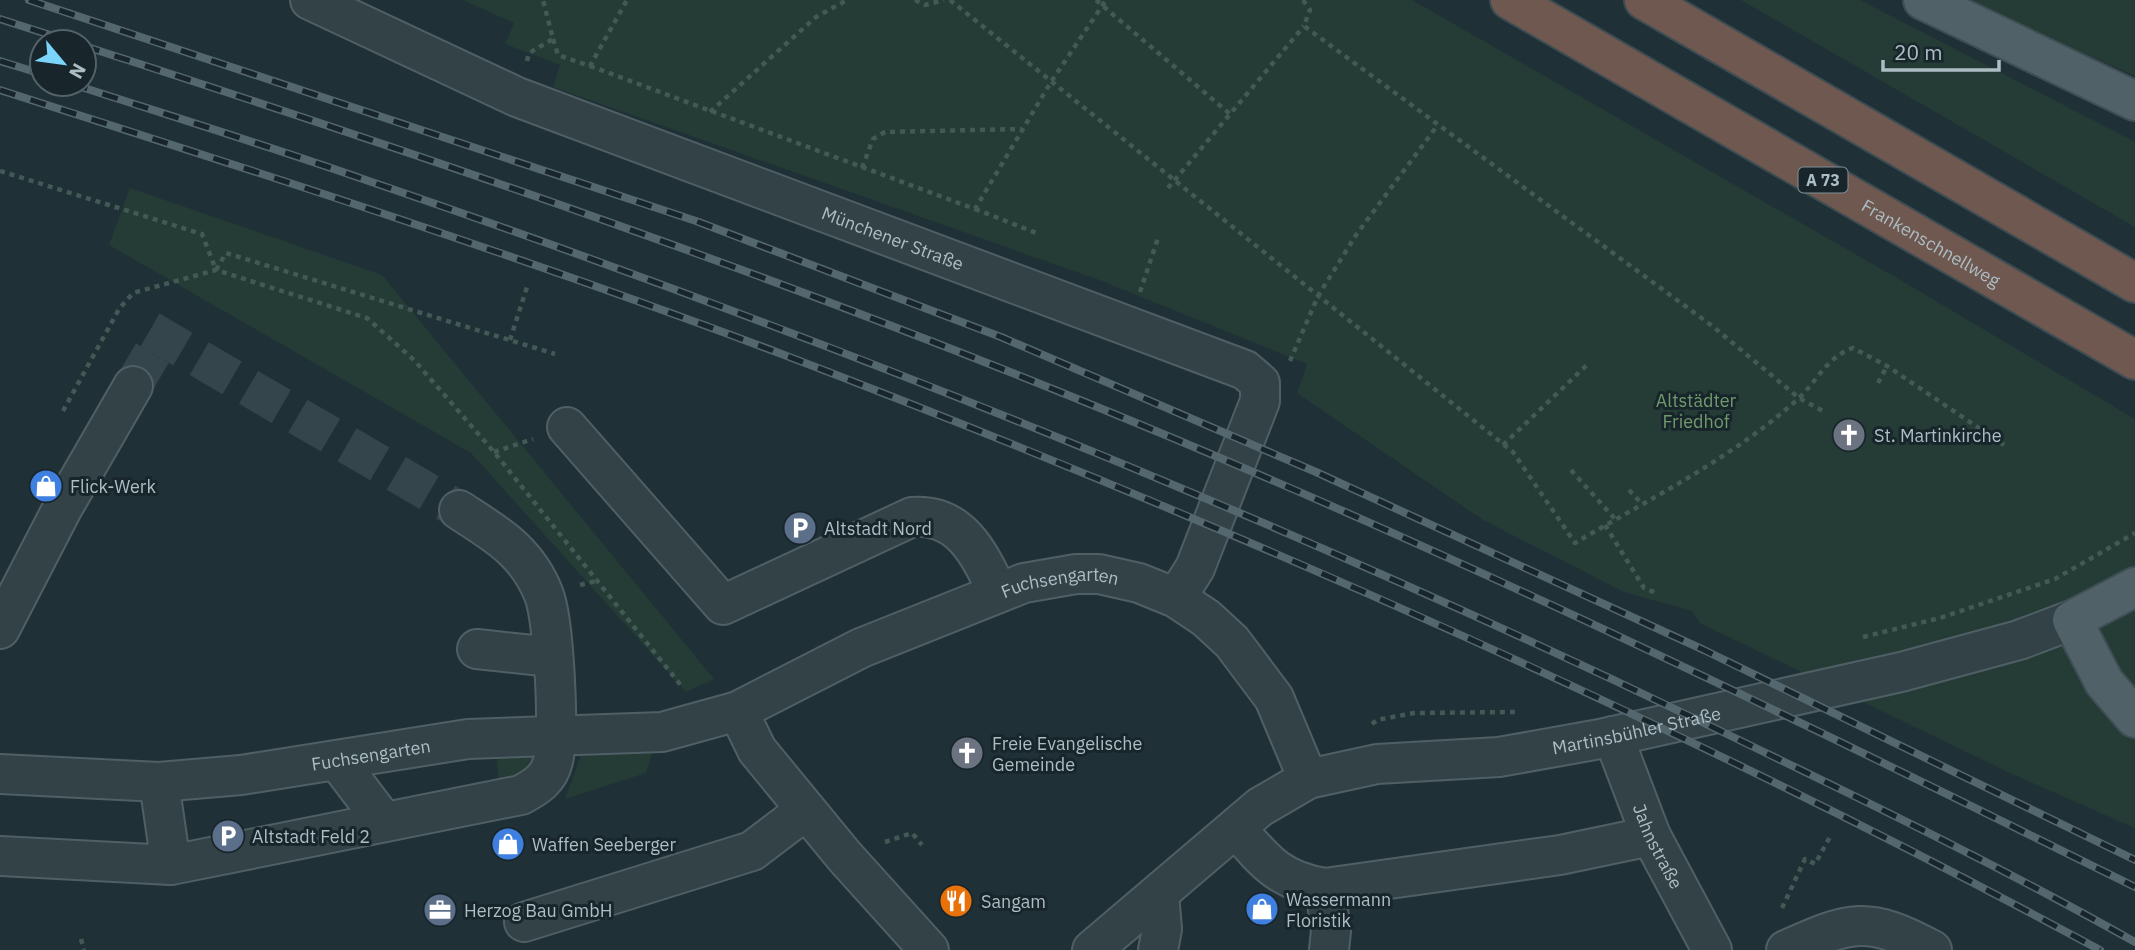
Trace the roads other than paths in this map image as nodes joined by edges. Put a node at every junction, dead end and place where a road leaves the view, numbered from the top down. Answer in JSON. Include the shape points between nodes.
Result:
{"nodes":[{"id":1,"x":310,"y":0,"type":"edge"},
{"id":2,"x":1510,"y":0,"type":"edge"},
{"id":3,"x":1644,"y":0,"type":"edge"},
{"id":4,"x":1923,"y":0,"type":"edge"},
{"id":5,"x":2135,"y":102,"type":"edge"},
{"id":6,"x":2135,"y":283,"type":"edge"},
{"id":7,"x":2135,"y":360,"type":"edge"},
{"id":8,"x":133,"y":386,"type":"tunnel mouth"},
{"id":9,"x":567,"y":427,"type":"dead end"},
{"id":10,"x":458,"y":510,"type":"tunnel mouth"},
{"id":11,"x":2134,"y":589,"type":"edge"},
{"id":12,"x":998,"y":593,"type":"junction"},
{"id":13,"x":1176,"y":598,"type":"junction"},
{"id":14,"x":2072,"y":620,"type":"junction"},
{"id":15,"x":0,"y":629,"type":"edge"},
{"id":16,"x":477,"y":649,"type":"dead end"},
{"id":17,"x":552,"y":657,"type":"junction"},
{"id":18,"x":724,"y":716,"type":"junction"},
{"id":19,"x":2135,"y":718,"type":"edge"},
{"id":20,"x":556,"y":736,"type":"junction"},
{"id":21,"x":1613,"y":736,"type":"junction"},
{"id":22,"x":337,"y":760,"type":"junction"},
{"id":23,"x":0,"y":774,"type":"edge"},
{"id":24,"x":1308,"y":779,"type":"junction"},
{"id":25,"x":159,"y":782,"type":"junction"},
{"id":26,"x":806,"y":810,"type":"junction"},
{"id":27,"x":384,"y":822,"type":"junction"},
{"id":28,"x":1236,"y":828,"type":"junction"},
{"id":29,"x":1651,"y":836,"type":"junction"},
{"id":30,"x":0,"y":856,"type":"edge"},
{"id":31,"x":172,"y":865,"type":"junction"},
{"id":32,"x":1325,"y":888,"type":"junction"},
{"id":33,"x":1159,"y":894,"type":"junction"},
{"id":34,"x":524,"y":922,"type":"dead end"},
{"id":35,"x":929,"y":950,"type":"edge"},
{"id":36,"x":1092,"y":950,"type":"edge"},
{"id":37,"x":1158,"y":950,"type":"edge"},
{"id":38,"x":1329,"y":950,"type":"edge"},
{"id":39,"x":1712,"y":950,"type":"edge"},
{"id":40,"x":1786,"y":950,"type":"edge"},
{"id":41,"x":1932,"y":950,"type":"edge"}],
"edges":[{"from":1,"to":13,"type":"street","name":"Münchener Straße","via":[[517,97],[1245,370],[1260,383],[1260,401],[1195,568]]},
{"from":2,"to":7,"type":"highway","name":"Frankenschnellweg","number":"A 73"},
{"from":3,"to":6,"type":"highway"},
{"from":4,"to":5,"type":"main road"},
{"from":8,"to":15,"type":"street"},
{"from":9,"to":12,"type":"street","via":[[723,605],[912,517],[926,516],[951,526],[975,547]]},
{"from":10,"to":17,"type":"street","via":[[509,542],[526,565],[544,596]]},
{"from":11,"to":14,"type":"main road","name":"Martinsbühler Straße"},
{"from":12,"to":13,"type":"street","name":"Fuchsengarten","via":[[1051,575],[1076,574],[1119,578]]},
{"from":12,"to":18,"type":"street","name":"Fuchsengarten","via":[[862,648]]},
{"from":13,"to":24,"type":"street","name":"Fuchsengarten","via":[[1206,618],[1253,669],[1274,698]]},
{"from":14,"to":19,"type":"main road","via":[[2104,682]]},
{"from":14,"to":21,"type":"street","name":"Martinsbühler Straße","via":[[2019,640],[1901,672]]},
{"from":16,"to":17,"type":"street"},
{"from":17,"to":20,"type":"street"},
{"from":18,"to":20,"type":"street","name":"Fuchsengarten","via":[[662,732]]},
{"from":18,"to":26,"type":"street"},
{"from":20,"to":22,"type":"street","name":"Fuchsengarten","via":[[468,739]]},
{"from":20,"to":27,"type":"street","via":[[553,763],[540,785],[531,790]]},
{"from":21,"to":24,"type":"street","name":"Martinsbühler Straße","via":[[1499,757],[1377,764]]},
{"from":21,"to":29,"type":"street","name":"Jahnstraße"},
{"from":22,"to":25,"type":"street","name":"Fuchsengarten"},
{"from":22,"to":27,"type":"street"},
{"from":23,"to":25,"type":"street","name":"Fuchsengarten"},
{"from":24,"to":28,"type":"street","name":"Martinsbühler Straße","via":[[1260,807]]},
{"from":25,"to":31,"type":"street"},
{"from":26,"to":34,"type":"street","via":[[752,851]]},
{"from":26,"to":35,"type":"street"},
{"from":27,"to":31,"type":"street"},
{"from":28,"to":32,"type":"street","via":[[1266,864],[1284,877]]},
{"from":28,"to":33,"type":"street","name":"Martinsbühler Straße"},
{"from":29,"to":32,"type":"street","via":[[1560,855]]},
{"from":29,"to":39,"type":"street","name":"Jahnstraße"},
{"from":30,"to":31,"type":"street"},
{"from":32,"to":38,"type":"street"},
{"from":33,"to":36,"type":"street","name":"Martinsbühler Straße"},
{"from":33,"to":37,"type":"street","via":[[1162,929]]},
{"from":40,"to":41,"type":"street","via":[[1841,926],[1871,924]]}]}
